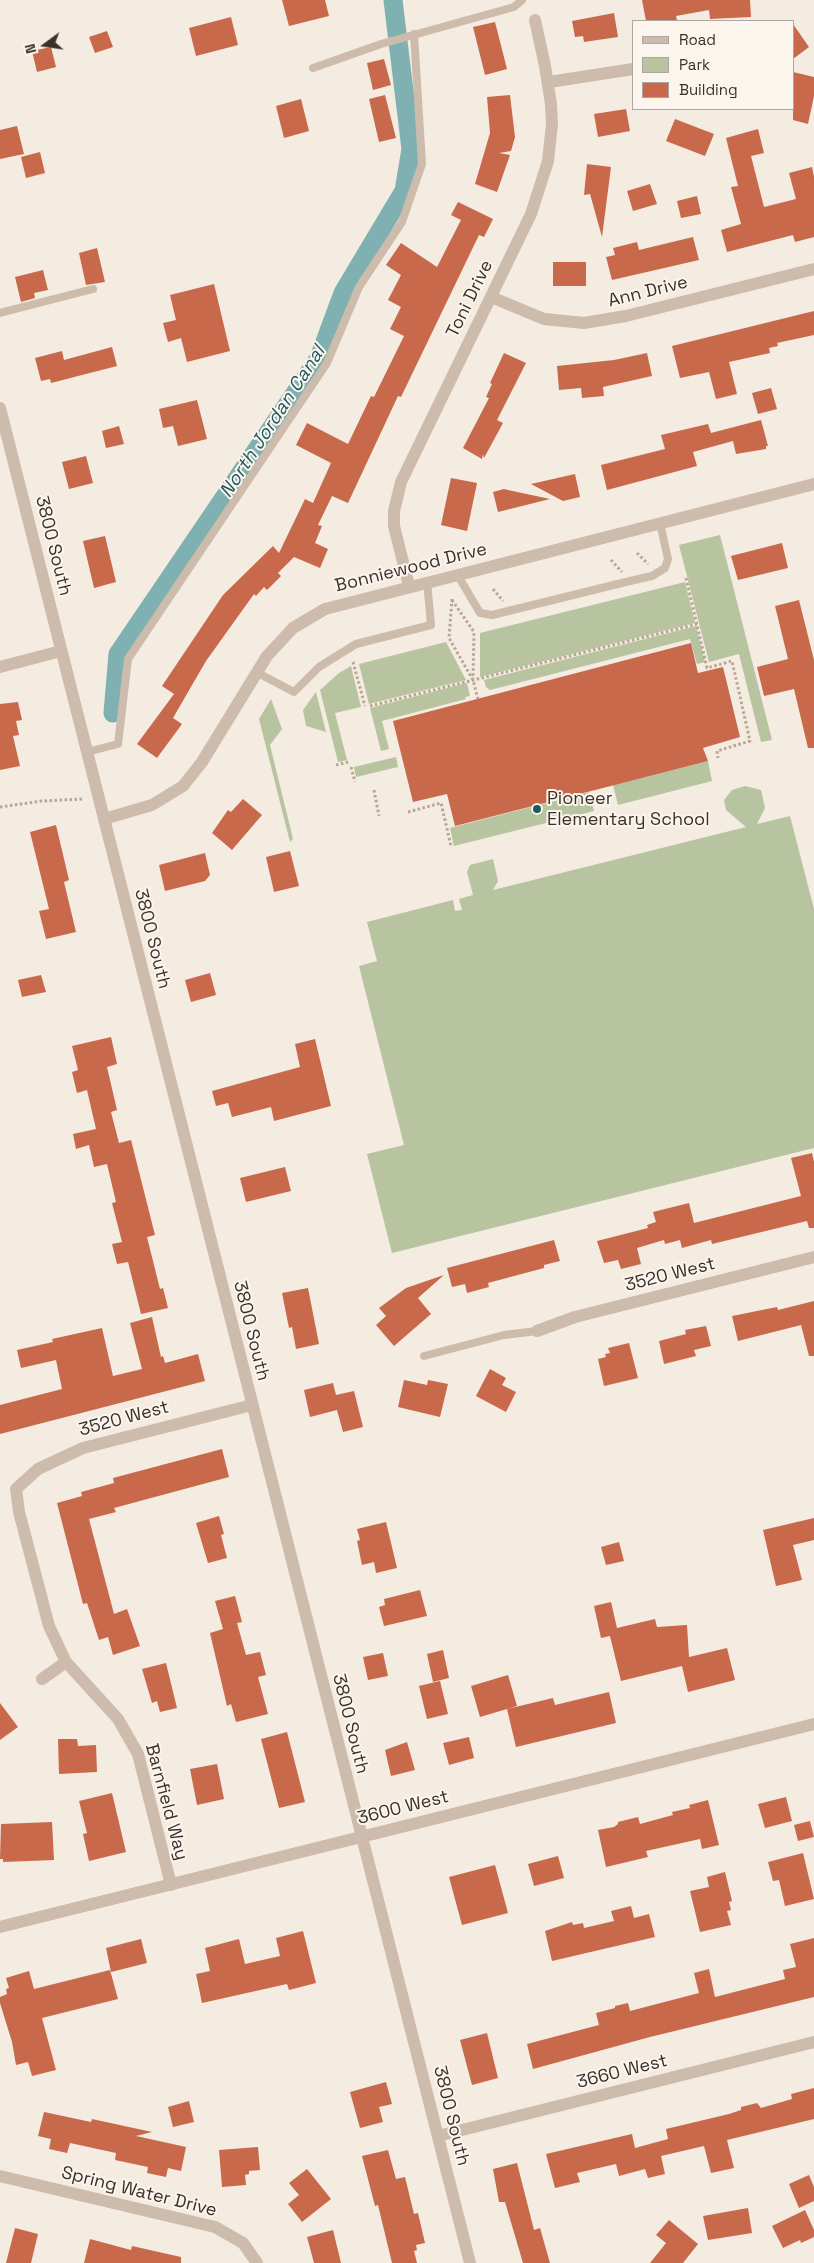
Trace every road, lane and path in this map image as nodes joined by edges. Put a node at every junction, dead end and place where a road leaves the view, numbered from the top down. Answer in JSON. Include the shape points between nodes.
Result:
{"nodes":[{"id":1,"x":522,"y":0,"type":"edge"},
{"id":2,"x":534,"y":20,"type":"dead end"},
{"id":3,"x":414,"y":34,"type":"junction"},
{"id":4,"x":313,"y":68,"type":"dead end"},
{"id":5,"x":632,"y":69,"type":"edge"},
{"id":6,"x":549,"y":82,"type":"junction"},
{"id":7,"x":814,"y":269,"type":"edge"},
{"id":8,"x":93,"y":290,"type":"dead end"},
{"id":9,"x":491,"y":297,"type":"junction"},
{"id":10,"x":0,"y":313,"type":"edge"},
{"id":11,"x":0,"y":408,"type":"edge"},
{"id":12,"x":814,"y":484,"type":"edge"},
{"id":13,"x":660,"y":523,"type":"junction"},
{"id":14,"x":636,"y":553,"type":"dead end"},
{"id":15,"x":649,"y":565,"type":"dead end"},
{"id":16,"x":457,"y":574,"type":"junction"},
{"id":17,"x":686,"y":578,"type":"dead end"},
{"id":18,"x":427,"y":581,"type":"junction"},
{"id":19,"x":408,"y":586,"type":"junction"},
{"id":20,"x":493,"y":589,"type":"dead end"},
{"id":21,"x":505,"y":603,"type":"dead end"},
{"id":22,"x":697,"y":624,"type":"junction"},
{"id":23,"x":61,"y":651,"type":"junction"},
{"id":24,"x":353,"y":662,"type":"dead end"},
{"id":25,"x":0,"y":667,"type":"edge"},
{"id":26,"x":256,"y":672,"type":"junction"},
{"id":27,"x":473,"y":680,"type":"junction"},
{"id":28,"x":478,"y":699,"type":"dead end"},
{"id":29,"x":87,"y":752,"type":"junction"},
{"id":30,"x":718,"y":758,"type":"dead end"},
{"id":31,"x":348,"y":762,"type":"dead end"},
{"id":32,"x":336,"y":765,"type":"dead end"},
{"id":33,"x":351,"y":768,"type":"dead end"},
{"id":34,"x":355,"y":782,"type":"dead end"},
{"id":35,"x":374,"y":790,"type":"dead end"},
{"id":36,"x":84,"y":799,"type":"dead end"},
{"id":37,"x":0,"y":807,"type":"edge"},
{"id":38,"x":408,"y":812,"type":"dead end"},
{"id":39,"x":379,"y":816,"type":"dead end"},
{"id":40,"x":104,"y":819,"type":"junction"},
{"id":41,"x":451,"y":846,"type":"dead end"},
{"id":42,"x":814,"y":1257,"type":"edge"},
{"id":43,"x":536,"y":1331,"type":"joint"},
{"id":44,"x":424,"y":1356,"type":"dead end"},
{"id":45,"x":252,"y":1405,"type":"junction"},
{"id":46,"x":16,"y":1489,"type":"joint"},
{"id":47,"x":66,"y":1662,"type":"junction"},
{"id":48,"x":42,"y":1679,"type":"dead end"},
{"id":49,"x":814,"y":1724,"type":"edge"},
{"id":50,"x":361,"y":1837,"type":"junction"},
{"id":51,"x":170,"y":1885,"type":"junction"},
{"id":52,"x":0,"y":1927,"type":"edge"},
{"id":53,"x":814,"y":2042,"type":"edge"},
{"id":54,"x":438,"y":2136,"type":"junction"},
{"id":55,"x":0,"y":2176,"type":"edge"},
{"id":56,"x":257,"y":2263,"type":"edge"},
{"id":57,"x":470,"y":2263,"type":"edge"}],
"edges":[{"from":1,"to":3,"type":"lane","via":[[514,7]]},
{"from":2,"to":6,"type":"street","name":"Toni Drive"},
{"from":3,"to":4,"type":"lane"},
{"from":3,"to":29,"type":"lane","via":[[422,164],[402,222],[360,287],[327,363],[128,659],[118,744]]},
{"from":5,"to":6,"type":"street"},
{"from":6,"to":9,"type":"street","name":"Toni Drive","via":[[552,124],[548,162],[531,214]]},
{"from":7,"to":9,"type":"street","name":"Ann Drive","via":[[626,316],[584,323],[544,319]]},
{"from":8,"to":10,"type":"lane"},
{"from":9,"to":19,"type":"street","name":"Toni Drive","via":[[406,468],[396,496],[394,526]]},
{"from":11,"to":23,"type":"street","name":"3800 South"},
{"from":12,"to":13,"type":"street","name":"Bonniewood Drive"},
{"from":13,"to":16,"type":"street","name":"Bonniewood Drive"},
{"from":13,"to":16,"type":"lane","via":[[668,559],[665,568],[652,576],[630,582],[492,615],[480,613]]},
{"from":14,"to":15,"type":"path"},
{"from":16,"to":18,"type":"street","name":"Bonniewood Drive"},
{"from":17,"to":22,"type":"path"},
{"from":18,"to":19,"type":"street","name":"Bonniewood Drive"},
{"from":18,"to":26,"type":"lane","via":[[431,625],[356,644],[320,667],[294,692]]},
{"from":19,"to":26,"type":"street","name":"Bonniewood Drive","via":[[341,603],[308,617],[279,641]]},
{"from":20,"to":21,"type":"path"},
{"from":22,"to":27,"type":"path"},
{"from":22,"to":30,"type":"path","via":[[707,668],[732,661],[750,741],[716,750]]},
{"from":23,"to":25,"type":"street"},
{"from":23,"to":29,"type":"street","name":"3800 South"},
{"from":24,"to":27,"type":"path","via":[[367,706]]},
{"from":26,"to":40,"type":"street","name":"Bonniewood Drive","via":[[202,762],[183,786],[152,806]]},
{"from":27,"to":27,"type":"path","via":[[474,632],[452,599],[449,638]]},
{"from":27,"to":28,"type":"path"},
{"from":29,"to":40,"type":"street","name":"3800 South"},
{"from":31,"to":32,"type":"path"},
{"from":33,"to":34,"type":"path"},
{"from":35,"to":39,"type":"path"},
{"from":36,"to":37,"type":"path"},
{"from":38,"to":41,"type":"path","via":[[440,803]]},
{"from":40,"to":45,"type":"street","name":"3800 South"},
{"from":42,"to":43,"type":"street","name":"3520 West","via":[[575,1317]]},
{"from":43,"to":44,"type":"lane","via":[[504,1335]]},
{"from":45,"to":46,"type":"street","name":"3520 West","via":[[82,1448],[38,1469]]},
{"from":45,"to":50,"type":"street","name":"3800 South"},
{"from":46,"to":47,"type":"street","name":"Barnfield Way","via":[[44,1613]]},
{"from":47,"to":48,"type":"street"},
{"from":47,"to":51,"type":"street","name":"Barnfield Way","via":[[118,1719],[135,1748],[144,1772]]},
{"from":49,"to":50,"type":"street","name":"3600 West"},
{"from":50,"to":51,"type":"street","name":"3600 West"},
{"from":50,"to":54,"type":"street","name":"3800 South"},
{"from":51,"to":52,"type":"street","name":"3600 West"},
{"from":53,"to":54,"type":"street","name":"3660 West"},
{"from":54,"to":57,"type":"street","name":"3800 South"},
{"from":55,"to":56,"type":"street","name":"Spring Water Drive","via":[[215,2227],[243,2243]]}]}
